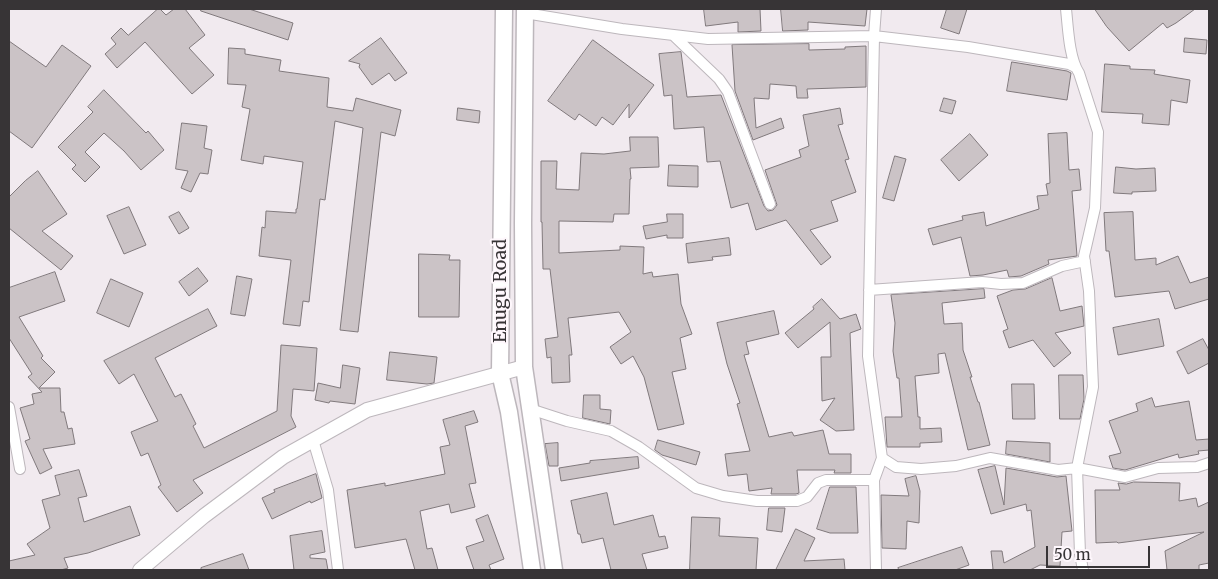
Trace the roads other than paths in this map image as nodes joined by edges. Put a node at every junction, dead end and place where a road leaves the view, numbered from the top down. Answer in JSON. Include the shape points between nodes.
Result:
{"nodes":[{"id":1,"x":504,"y":9,"type":"edge"},
{"id":2,"x":876,"y":9,"type":"edge"},
{"id":3,"x":1066,"y":9,"type":"edge"},
{"id":4,"x":525,"y":11,"type":"edge"},
{"id":5,"x":673,"y":35,"type":"junction"},
{"id":6,"x":874,"y":36,"type":"junction"},
{"id":7,"x":1075,"y":67,"type":"junction"},
{"id":8,"x":770,"y":204,"type":"dead end"},
{"id":9,"x":1085,"y":262,"type":"junction"},
{"id":10,"x":869,"y":290,"type":"junction"},
{"id":11,"x":524,"y":367,"type":"junction"},
{"id":12,"x":500,"y":373,"type":"junction"},
{"id":13,"x":9,"y":407,"type":"edge"},
{"id":14,"x":530,"y":409,"type":"junction"},
{"id":15,"x":313,"y":440,"type":"junction"},
{"id":16,"x":882,"y":458,"type":"junction"},
{"id":17,"x":1209,"y":463,"type":"edge"},
{"id":18,"x":1077,"y":468,"type":"junction"},
{"id":19,"x":20,"y":469,"type":"dead end"},
{"id":20,"x":874,"y":480,"type":"junction"},
{"id":21,"x":140,"y":570,"type":"edge"},
{"id":22,"x":338,"y":570,"type":"edge"},
{"id":23,"x":532,"y":570,"type":"edge"},
{"id":24,"x":554,"y":570,"type":"edge"},
{"id":25,"x":876,"y":570,"type":"edge"},
{"id":26,"x":1083,"y":570,"type":"edge"}],
"edges":[{"from":1,"to":12,"type":"main road","name":"Enugu Road"},
{"from":2,"to":6,"type":"street"},
{"from":3,"to":7,"type":"street"},
{"from":4,"to":5,"type":"street"},
{"from":4,"to":11,"type":"main road"},
{"from":5,"to":6,"type":"street","via":[[708,38]]},
{"from":5,"to":8,"type":"street","via":[[719,79],[728,92]]},
{"from":6,"to":7,"type":"street","via":[[968,47]]},
{"from":6,"to":10,"type":"street"},
{"from":7,"to":9,"type":"street","via":[[1098,132],[1094,208]]},
{"from":9,"to":10,"type":"street","via":[[1062,266],[1023,283],[982,282]]},
{"from":9,"to":18,"type":"street","via":[[1093,387]]},
{"from":10,"to":16,"type":"street","via":[[868,356]]},
{"from":11,"to":12,"type":"street"},
{"from":11,"to":14,"type":"main road"},
{"from":12,"to":15,"type":"street","via":[[368,410]]},
{"from":12,"to":23,"type":"main road","name":"Enugu Road","via":[[509,412]]},
{"from":13,"to":19,"type":"street"},
{"from":14,"to":20,"type":"street","via":[[611,431],[696,488],[723,496],[797,501],[807,497],[818,483],[826,480]]},
{"from":14,"to":24,"type":"main road"},
{"from":15,"to":21,"type":"street","via":[[283,457],[204,516]]},
{"from":15,"to":22,"type":"street","via":[[328,490]]},
{"from":16,"to":18,"type":"street","via":[[896,467],[921,469],[956,466],[990,458],[1058,470]]},
{"from":16,"to":20,"type":"street"},
{"from":17,"to":18,"type":"street","via":[[1197,467],[1158,468],[1125,477]]},
{"from":18,"to":26,"type":"street"},
{"from":20,"to":25,"type":"street"}]}
